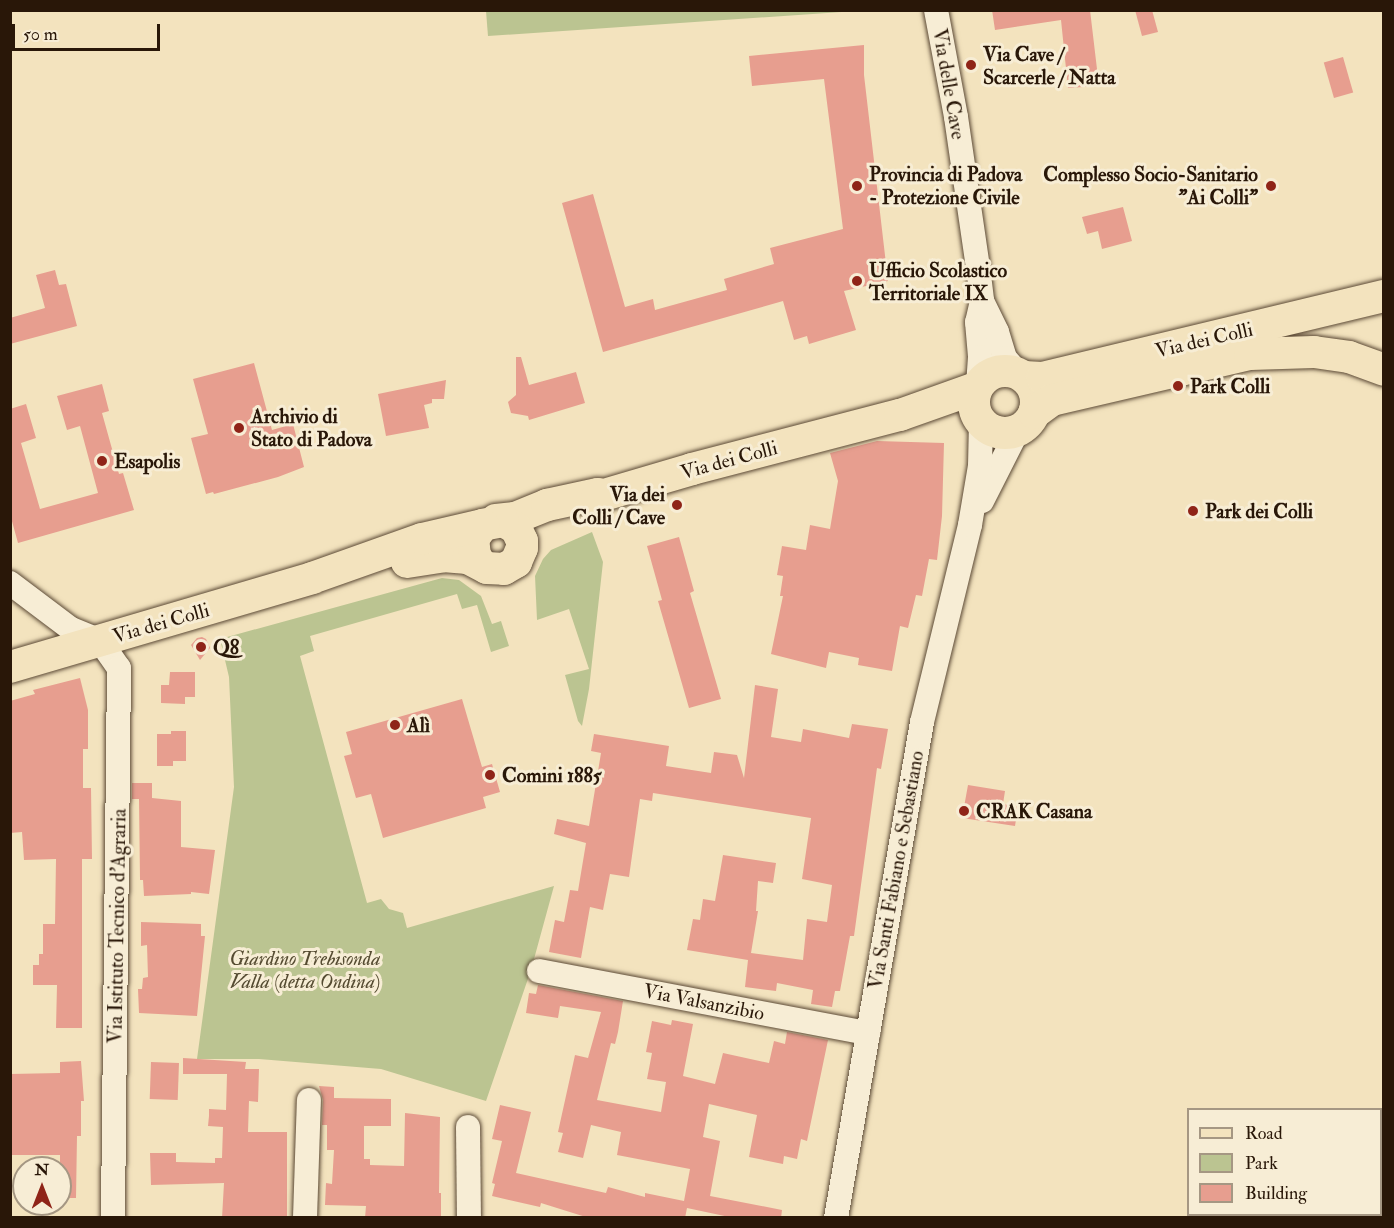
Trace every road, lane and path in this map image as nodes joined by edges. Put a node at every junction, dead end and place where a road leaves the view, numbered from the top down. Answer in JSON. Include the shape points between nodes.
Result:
{"nodes":[{"id":1,"x":936,"y":10,"type":"edge"},
{"id":2,"x":1383,"y":296,"type":"edge"},
{"id":3,"x":982,"y":301,"type":"junction"},
{"id":4,"x":1383,"y":370,"type":"edge"},
{"id":5,"x":1020,"y":375,"type":"junction"},
{"id":6,"x":977,"y":386,"type":"junction"},
{"id":7,"x":900,"y":415,"type":"junction"},
{"id":8,"x":980,"y":421,"type":"junction"},
{"id":9,"x":1026,"y":421,"type":"junction"},
{"id":10,"x":598,"y":494,"type":"junction"},
{"id":11,"x":490,"y":523,"type":"junction"},
{"id":12,"x":970,"y":525,"type":"junction"},
{"id":13,"x":522,"y":548,"type":"junction"},
{"id":14,"x":480,"y":563,"type":"junction"},
{"id":15,"x":312,"y":578,"type":"junction"},
{"id":16,"x":10,"y":583,"type":"edge"},
{"id":17,"x":100,"y":640,"type":"junction"},
{"id":18,"x":10,"y":667,"type":"edge"},
{"id":19,"x":539,"y":970,"type":"dead end"},
{"id":20,"x":868,"y":1033,"type":"junction"},
{"id":21,"x":309,"y":1100,"type":"dead end"},
{"id":22,"x":468,"y":1127,"type":"dead end"},
{"id":23,"x":114,"y":1218,"type":"edge"},
{"id":24,"x":305,"y":1218,"type":"edge"},
{"id":25,"x":470,"y":1218,"type":"edge"},
{"id":26,"x":836,"y":1218,"type":"edge"}],
"edges":[{"from":1,"to":3,"type":"street","name":"Via delle Cave","via":[[956,117]]},
{"from":2,"to":5,"type":"main road","name":"Via dei Colli","via":[[1042,378]]},
{"from":3,"to":5,"type":"street","name":"Via delle Cave","via":[[1005,358]]},
{"from":3,"to":6,"type":"street","name":"Via delle Cave","via":[[977,322]]},
{"from":4,"to":9,"type":"main road","name":"Via dei Colli","via":[[1349,357],[1314,352],[1250,354],[1052,400]]},
{"from":5,"to":6,"type":"main road","name":"Via dei Colli","via":[[1002,370],[988,375]]},
{"from":5,"to":9,"type":"main road","via":[[1035,393]]},
{"from":6,"to":7,"type":"main road","name":"Via dei Colli"},
{"from":6,"to":8,"type":"main road","via":[[973,401]]},
{"from":7,"to":8,"type":"main road","name":"Via dei Colli","via":[[937,414]]},
{"from":7,"to":10,"type":"main road","name":"Via dei Colli","via":[[597,497]]},
{"from":8,"to":9,"type":"main road","name":"Via dei Colli","via":[[994,431],[1006,433]]},
{"from":8,"to":12,"type":"street","name":"Via Santi Fabiano e Sebastiano","via":[[980,466]]},
{"from":9,"to":12,"type":"street","name":"Via Santi Fabiano e Sebastiano"},
{"from":10,"to":11,"type":"main road","name":"Via dei Colli"},
{"from":10,"to":13,"type":"main road","name":"Via dei Colli","via":[[552,523]]},
{"from":11,"to":13,"type":"main road","via":[[516,528]]},
{"from":11,"to":14,"type":"main road","via":[[477,531],[473,547]]},
{"from":11,"to":15,"type":"main road","name":"Via dei Colli","via":[[422,539]]},
{"from":12,"to":20,"type":"street","name":"Via Santi Fabiano e Sebastiano","via":[[922,722]]},
{"from":13,"to":14,"type":"main road","name":"Via dei Colli","via":[[516,561],[504,569]]},
{"from":14,"to":15,"type":"main road","name":"Via dei Colli","via":[[443,556]]},
{"from":15,"to":17,"type":"main road","name":"Via dei Colli"},
{"from":16,"to":17,"type":"street","via":[[71,629]]},
{"from":17,"to":18,"type":"main road","name":"Via dei Colli"},
{"from":17,"to":23,"type":"street","name":"Via Istituto Tecnico d'Agraria","via":[[119,668],[121,686]]},
{"from":19,"to":20,"type":"street","name":"Via Valsanzibio"},
{"from":20,"to":26,"type":"street","name":"Via Santi Fabiano e Sebastiano"},
{"from":21,"to":24,"type":"street"},
{"from":22,"to":25,"type":"street"}]}
